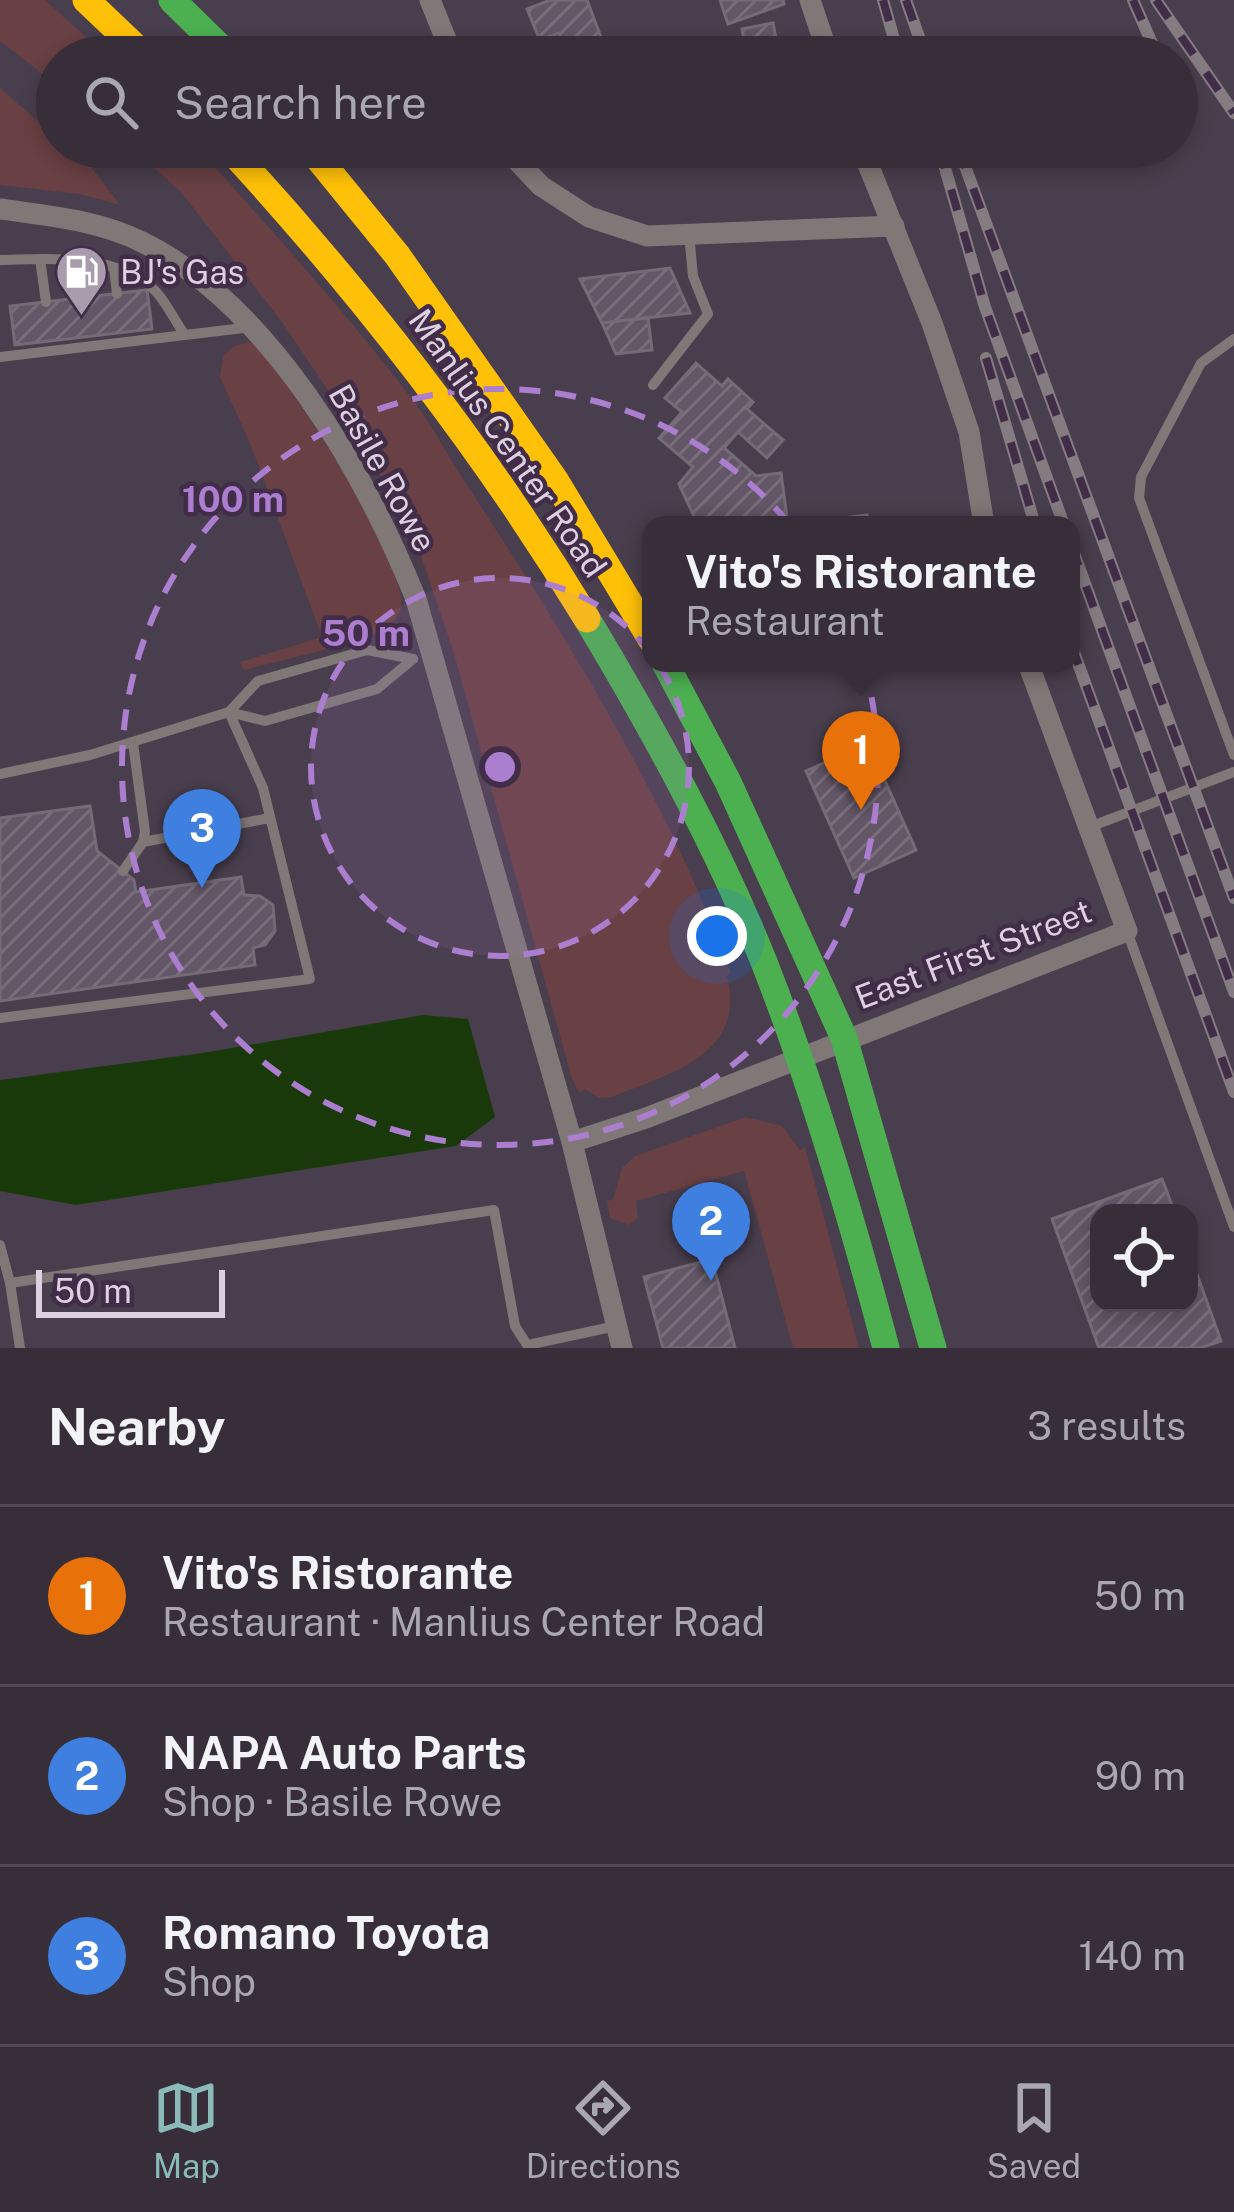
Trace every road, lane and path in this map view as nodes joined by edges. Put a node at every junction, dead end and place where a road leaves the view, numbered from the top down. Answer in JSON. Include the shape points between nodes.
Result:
{"nodes":[{"id":1,"x":86,"y":0,"type":"edge"},
{"id":2,"x":172,"y":0,"type":"edge"},
{"id":3,"x":430,"y":0,"type":"edge"},
{"id":4,"x":810,"y":0,"type":"edge"},
{"id":5,"x":124,"y":36,"type":"edge"},
{"id":6,"x":209,"y":36,"type":"edge"},
{"id":7,"x":445,"y":36,"type":"edge"},
{"id":8,"x":822,"y":36,"type":"edge"},
{"id":9,"x":247,"y":168,"type":"edge"},
{"id":10,"x":326,"y":168,"type":"edge"},
{"id":11,"x":523,"y":168,"type":"edge"},
{"id":12,"x":870,"y":168,"type":"edge"},
{"id":13,"x":0,"y":208,"type":"edge"},
{"id":14,"x":894,"y":226,"type":"junction"},
{"id":15,"x":689,"y":234,"type":"junction"},
{"id":16,"x":77,"y":258,"type":"junction"},
{"id":17,"x":40,"y":259,"type":"junction"},
{"id":18,"x":0,"y":260,"type":"edge"},
{"id":19,"x":114,"y":268,"type":"junction"},
{"id":20,"x":117,"y":294,"type":"dead end"},
{"id":21,"x":83,"y":298,"type":"dead end"},
{"id":22,"x":46,"y":302,"type":"dead end"},
{"id":23,"x":253,"y":327,"type":"junction"},
{"id":24,"x":185,"y":335,"type":"junction"},
{"id":25,"x":1234,"y":339,"type":"edge"},
{"id":26,"x":0,"y":357,"type":"edge"},
{"id":27,"x":653,"y":385,"type":"dead end"},
{"id":28,"x":983,"y":516,"type":"edge"},
{"id":29,"x":642,"y":624,"type":"edge"},
{"id":30,"x":422,"y":657,"type":"junction"},
{"id":31,"x":670,"y":672,"type":"edge"},
{"id":32,"x":1031,"y":672,"type":"edge"},
{"id":33,"x":229,"y":712,"type":"junction"},
{"id":34,"x":133,"y":742,"type":"junction"},
{"id":35,"x":1234,"y":755,"type":"edge"},
{"id":36,"x":1234,"y":772,"type":"edge"},
{"id":37,"x":0,"y":774,"type":"edge"},
{"id":38,"x":270,"y":818,"type":"junction"},
{"id":39,"x":1087,"y":828,"type":"junction"},
{"id":40,"x":143,"y":842,"type":"junction"},
{"id":41,"x":122,"y":871,"type":"dead end"},
{"id":42,"x":1127,"y":931,"type":"junction"},
{"id":43,"x":0,"y":1018,"type":"edge"},
{"id":44,"x":844,"y":1038,"type":"junction"},
{"id":45,"x":799,"y":1056,"type":"junction"},
{"id":46,"x":572,"y":1142,"type":"junction"},
{"id":47,"x":1234,"y":1227,"type":"edge"},
{"id":48,"x":0,"y":1244,"type":"edge"},
{"id":49,"x":10,"y":1282,"type":"junction"},
{"id":50,"x":619,"y":1337,"type":"edge"},
{"id":51,"x":528,"y":1347,"type":"edge"},
{"id":52,"x":20,"y":1348,"type":"edge"},
{"id":53,"x":886,"y":1348,"type":"edge"},
{"id":54,"x":933,"y":1348,"type":"edge"}],
"edges":[{"from":1,"to":5,"type":"main road"},
{"from":2,"to":6,"type":"main road"},
{"from":3,"to":7,"type":"street"},
{"from":4,"to":8,"type":"street"},
{"from":9,"to":45,"type":"main road","name":"Manlius Center Road","via":[[349,281],[478,452],[574,598],[750,930]]},
{"from":10,"to":29,"type":"main road","name":"Manlius Center Road","via":[[555,480]]},
{"from":11,"to":15,"type":"street","via":[[589,218],[646,236]]},
{"from":12,"to":14,"type":"street"},
{"from":13,"to":23,"type":"street","name":"Basile Rowe","via":[[93,223],[140,241],[189,268]]},
{"from":14,"to":15,"type":"street"},
{"from":14,"to":28,"type":"street","via":[[969,432]]},
{"from":15,"to":27,"type":"lane","via":[[708,314]]},
{"from":16,"to":17,"type":"lane"},
{"from":16,"to":19,"type":"lane"},
{"from":16,"to":21,"type":"lane"},
{"from":17,"to":18,"type":"lane"},
{"from":17,"to":22,"type":"lane"},
{"from":19,"to":20,"type":"lane"},
{"from":19,"to":24,"type":"lane","via":[[149,284]]},
{"from":23,"to":24,"type":"lane"},
{"from":23,"to":30,"type":"street","name":"Basile Rowe","via":[[393,542],[416,599]]},
{"from":24,"to":26,"type":"lane"},
{"from":25,"to":35,"type":"lane","via":[[1201,363],[1141,477],[1139,498]]},
{"from":30,"to":33,"type":"lane","via":[[377,689],[265,721]]},
{"from":30,"to":33,"type":"lane","via":[[367,650],[258,681]]},
{"from":30,"to":46,"type":"street","name":"Basile Rowe"},
{"from":31,"to":44,"type":"main road"},
{"from":32,"to":39,"type":"street","name":"East First Street"},
{"from":33,"to":34,"type":"lane"},
{"from":33,"to":38,"type":"lane"},
{"from":34,"to":37,"type":"lane"},
{"from":34,"to":40,"type":"lane"},
{"from":36,"to":39,"type":"lane"},
{"from":38,"to":40,"type":"lane"},
{"from":38,"to":43,"type":"lane","via":[[310,979]]},
{"from":39,"to":42,"type":"street","name":"East First Street"},
{"from":40,"to":41,"type":"lane"},
{"from":42,"to":44,"type":"street","name":"East First Street"},
{"from":42,"to":47,"type":"lane"},
{"from":44,"to":45,"type":"street","name":"East First Street"},
{"from":44,"to":54,"type":"main road"},
{"from":45,"to":46,"type":"street","name":"East First Street"},
{"from":45,"to":53,"type":"main road","name":"Manlius Center Road"},
{"from":46,"to":50,"type":"street","name":"Basile Rowe"},
{"from":48,"to":49,"type":"lane"},
{"from":49,"to":51,"type":"lane","via":[[494,1210],[515,1326]]},
{"from":49,"to":52,"type":"lane"},
{"from":50,"to":51,"type":"lane"}]}
